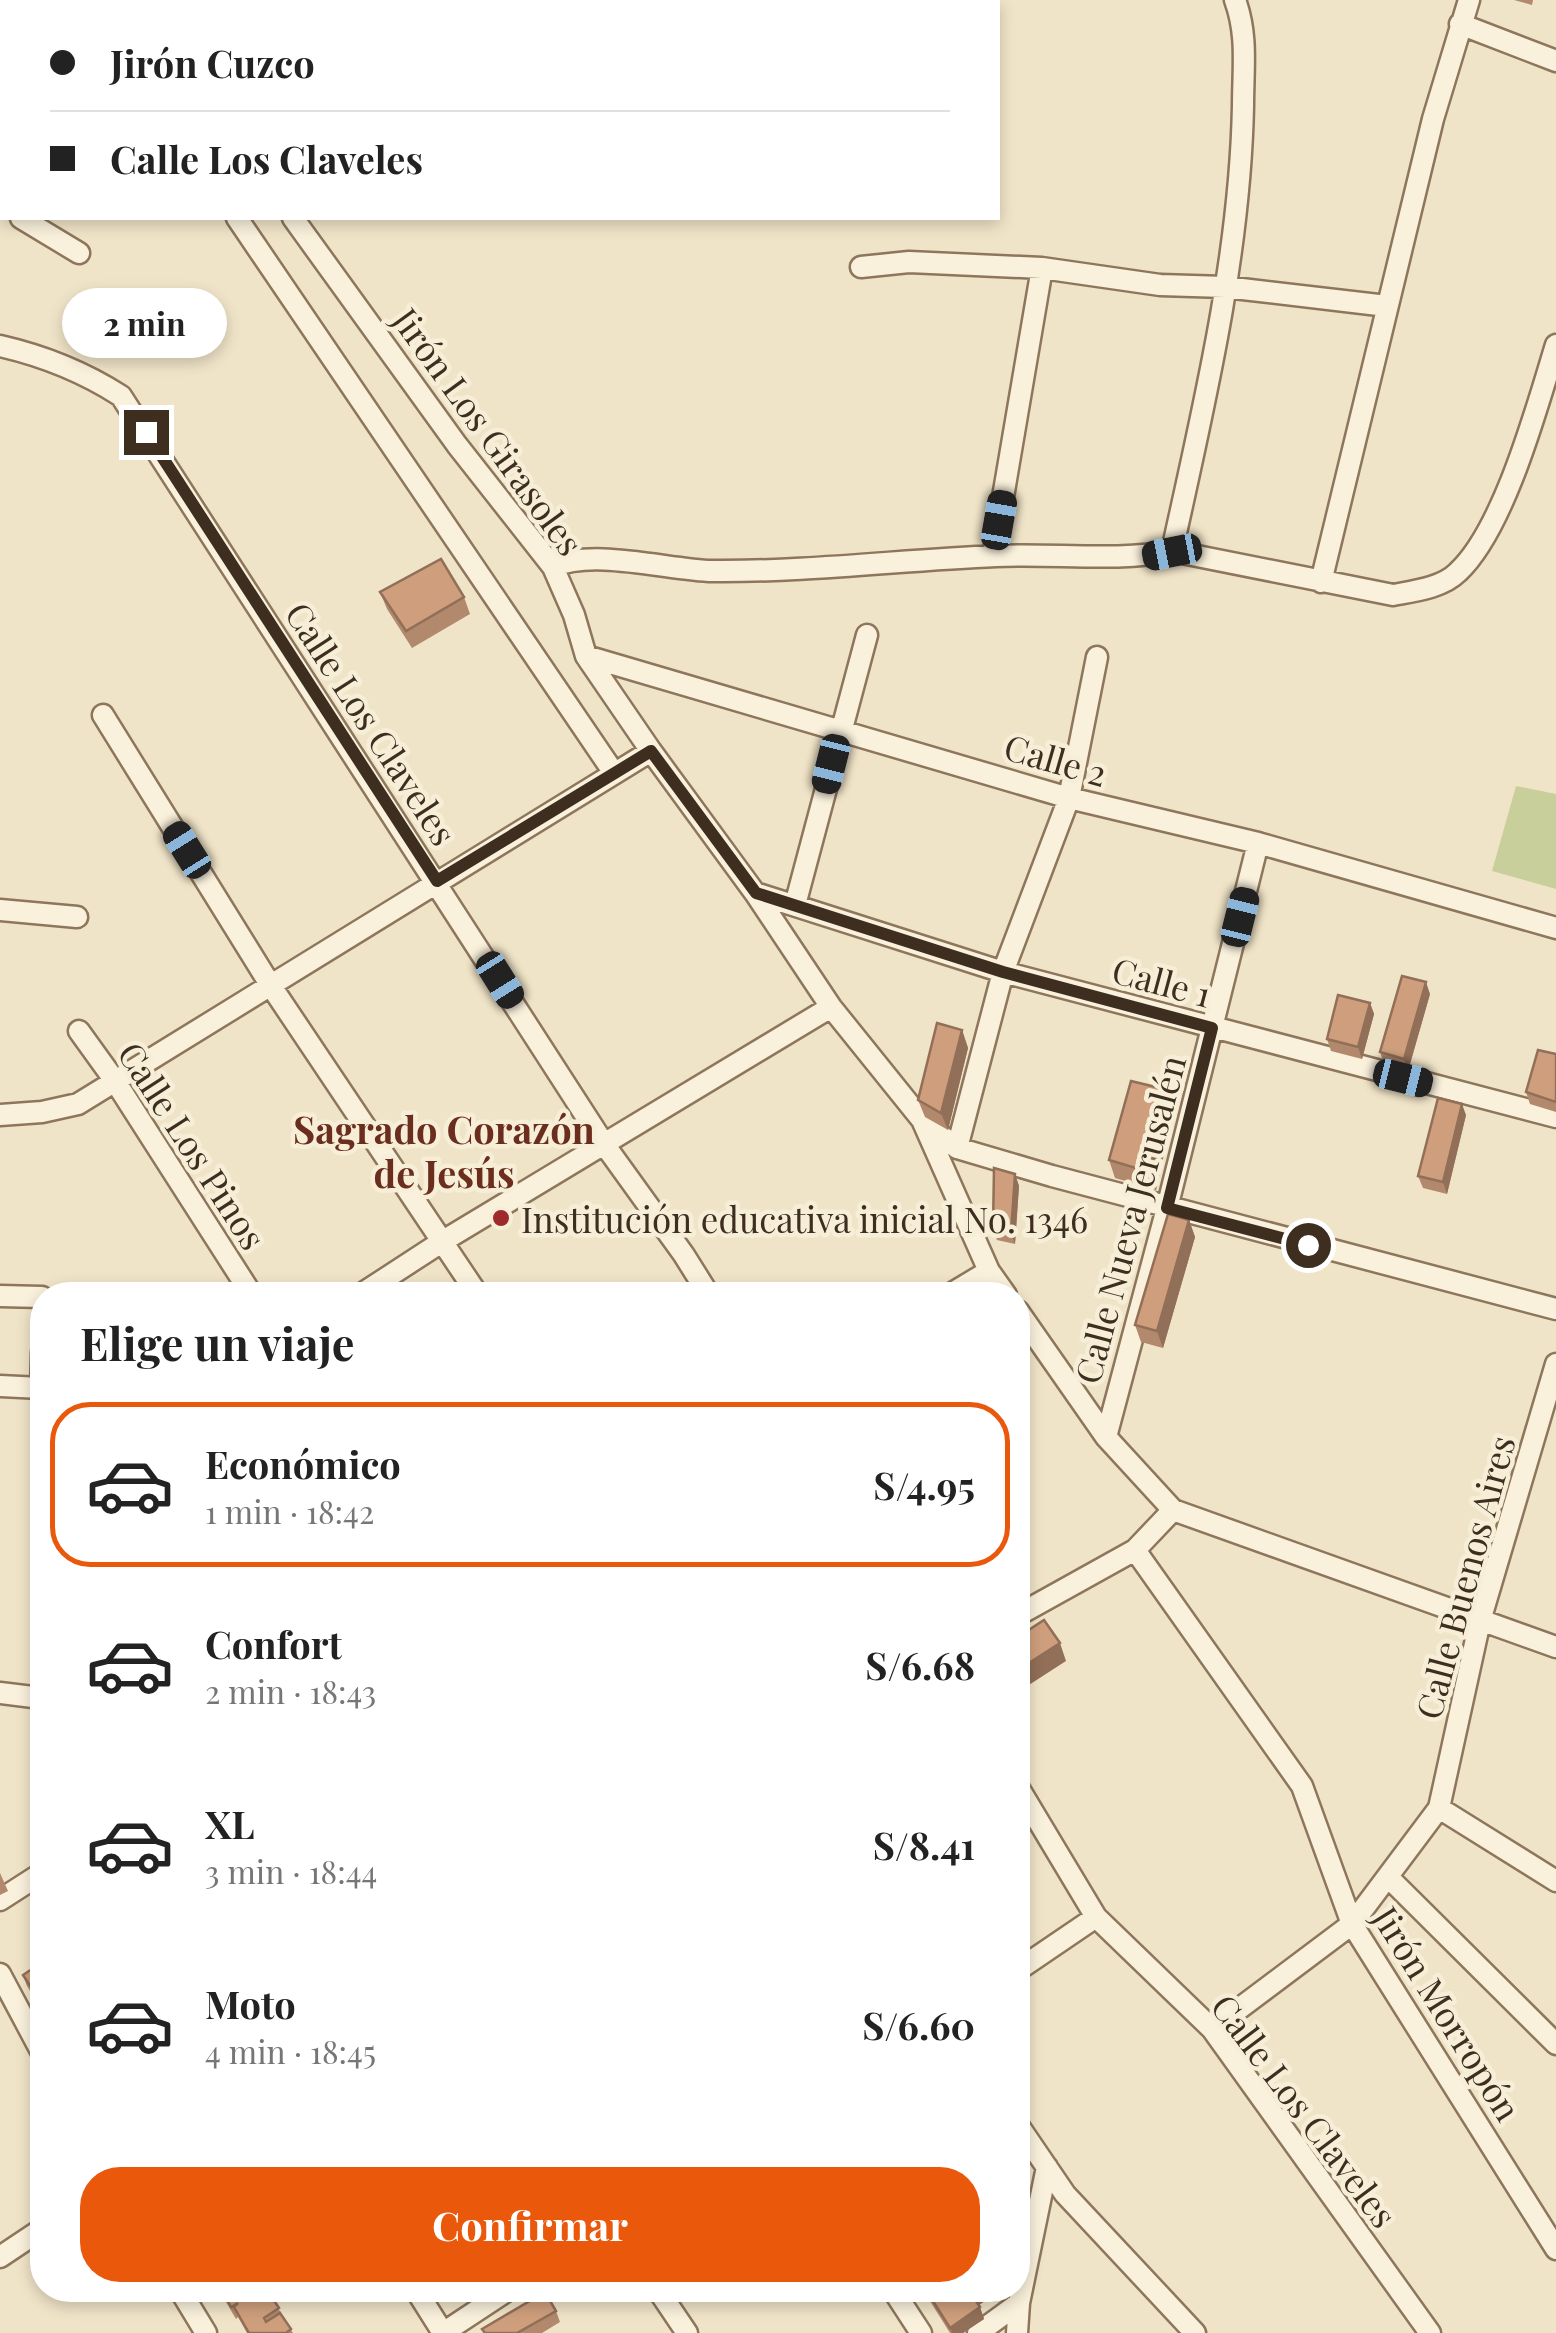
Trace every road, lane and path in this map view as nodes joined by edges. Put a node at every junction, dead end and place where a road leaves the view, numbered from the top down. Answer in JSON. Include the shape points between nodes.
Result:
{"nodes":[{"id":1,"x":1235,"y":0,"type":"edge"},
{"id":2,"x":1470,"y":0,"type":"edge"},
{"id":3,"x":1460,"y":24,"type":"junction"},
{"id":4,"x":1556,"y":61,"type":"edge"},
{"id":5,"x":25,"y":220,"type":"edge"},
{"id":6,"x":238,"y":220,"type":"edge"},
{"id":7,"x":295,"y":220,"type":"edge"},
{"id":8,"x":79,"y":254,"type":"dead end"},
{"id":9,"x":861,"y":267,"type":"dead end"},
{"id":10,"x":1042,"y":268,"type":"junction"},
{"id":11,"x":1225,"y":286,"type":"junction"},
{"id":12,"x":1387,"y":306,"type":"junction"},
{"id":13,"x":1556,"y":345,"type":"edge"},
{"id":14,"x":0,"y":346,"type":"edge"},
{"id":15,"x":1172,"y":552,"type":"junction"},
{"id":16,"x":993,"y":556,"type":"junction"},
{"id":17,"x":553,"y":566,"type":"junction"},
{"id":18,"x":1321,"y":582,"type":"junction"},
{"id":19,"x":866,"y":635,"type":"dead end"},
{"id":20,"x":586,"y":656,"type":"junction"},
{"id":21,"x":1097,"y":657,"type":"dead end"},
{"id":22,"x":103,"y":715,"type":"dead end"},
{"id":23,"x":840,"y":730,"type":"junction"},
{"id":24,"x":651,"y":751,"type":"junction"},
{"id":25,"x":614,"y":774,"type":"junction"},
{"id":26,"x":1069,"y":798,"type":"junction"},
{"id":27,"x":1258,"y":843,"type":"junction"},
{"id":28,"x":437,"y":881,"type":"junction"},
{"id":29,"x":756,"y":893,"type":"junction"},
{"id":30,"x":795,"y":905,"type":"junction"},
{"id":31,"x":0,"y":910,"type":"edge"},
{"id":32,"x":76,"y":916,"type":"dead end"},
{"id":33,"x":1556,"y":928,"type":"edge"},
{"id":34,"x":1003,"y":972,"type":"junction"},
{"id":35,"x":271,"y":986,"type":"junction"},
{"id":36,"x":831,"y":1008,"type":"junction"},
{"id":37,"x":1212,"y":1028,"type":"junction"},
{"id":38,"x":79,"y":1030,"type":"dead end"},
{"id":39,"x":115,"y":1081,"type":"junction"},
{"id":40,"x":0,"y":1115,"type":"edge"},
{"id":41,"x":1556,"y":1117,"type":"edge"},
{"id":42,"x":922,"y":1120,"type":"junction"},
{"id":43,"x":604,"y":1144,"type":"junction"},
{"id":44,"x":956,"y":1148,"type":"junction"},
{"id":45,"x":1167,"y":1208,"type":"junction"},
{"id":46,"x":443,"y":1241,"type":"junction"},
{"id":47,"x":989,"y":1271,"type":"junction"},
{"id":48,"x":244,"y":1282,"type":"edge"},
{"id":49,"x":380,"y":1282,"type":"edge"},
{"id":50,"x":470,"y":1282,"type":"edge"},
{"id":51,"x":701,"y":1282,"type":"edge"},
{"id":52,"x":971,"y":1282,"type":"edge"},
{"id":53,"x":997,"y":1282,"type":"edge"},
{"id":54,"x":0,"y":1296,"type":"edge"},
{"id":55,"x":30,"y":1297,"type":"edge"},
{"id":56,"x":1556,"y":1309,"type":"edge"},
{"id":57,"x":1030,"y":1328,"type":"edge"},
{"id":58,"x":1556,"y":1364,"type":"edge"},
{"id":59,"x":0,"y":1386,"type":"edge"},
{"id":60,"x":30,"y":1387,"type":"edge"},
{"id":61,"x":1106,"y":1436,"type":"junction"},
{"id":62,"x":1173,"y":1510,"type":"junction"},
{"id":63,"x":1135,"y":1550,"type":"junction"},
{"id":64,"x":1030,"y":1608,"type":"edge"},
{"id":65,"x":1480,"y":1620,"type":"junction"},
{"id":66,"x":1556,"y":1647,"type":"edge"},
{"id":67,"x":0,"y":1694,"type":"edge"},
{"id":68,"x":30,"y":1695,"type":"edge"},
{"id":69,"x":1030,"y":1807,"type":"edge"},
{"id":70,"x":1439,"y":1808,"type":"junction"},
{"id":71,"x":1388,"y":1877,"type":"junction"},
{"id":72,"x":30,"y":1881,"type":"edge"},
{"id":73,"x":1556,"y":1881,"type":"edge"},
{"id":74,"x":0,"y":1900,"type":"edge"},
{"id":75,"x":1096,"y":1917,"type":"junction"},
{"id":76,"x":1352,"y":1924,"type":"junction"},
{"id":77,"x":1030,"y":1962,"type":"edge"},
{"id":78,"x":0,"y":1974,"type":"edge"},
{"id":79,"x":1212,"y":2029,"type":"junction"},
{"id":80,"x":30,"y":2030,"type":"edge"},
{"id":81,"x":1556,"y":2044,"type":"edge"},
{"id":82,"x":1030,"y":2142,"type":"edge"},
{"id":83,"x":1047,"y":2167,"type":"junction"},
{"id":84,"x":30,"y":2237,"type":"edge"},
{"id":85,"x":1030,"y":2247,"type":"edge"},
{"id":86,"x":1556,"y":2249,"type":"edge"},
{"id":87,"x":0,"y":2258,"type":"edge"},
{"id":88,"x":187,"y":2302,"type":"edge"},
{"id":89,"x":424,"y":2302,"type":"edge"},
{"id":90,"x":490,"y":2302,"type":"edge"},
{"id":91,"x":666,"y":2302,"type":"edge"},
{"id":92,"x":901,"y":2302,"type":"edge"},
{"id":93,"x":1018,"y":2304,"type":"joint"},
{"id":94,"x":206,"y":2333,"type":"edge"},
{"id":95,"x":443,"y":2333,"type":"edge"},
{"id":96,"x":687,"y":2333,"type":"edge"},
{"id":97,"x":922,"y":2333,"type":"edge"},
{"id":98,"x":978,"y":2333,"type":"edge"},
{"id":99,"x":1017,"y":2333,"type":"edge"},
{"id":100,"x":1195,"y":2333,"type":"edge"},
{"id":101,"x":1430,"y":2333,"type":"edge"}],
"edges":[{"from":1,"to":11,"type":"street","via":[[1245,34],[1243,154]]},
{"from":2,"to":3,"type":"street"},
{"from":3,"to":4,"type":"street"},
{"from":3,"to":12,"type":"street"},
{"from":5,"to":8,"type":"street"},
{"from":6,"to":25,"type":"street"},
{"from":7,"to":17,"type":"street","name":"Jirón Los Girasoles"},
{"from":9,"to":10,"type":"street","via":[[926,262]]},
{"from":10,"to":11,"type":"street","via":[[1160,285]]},
{"from":10,"to":16,"type":"street"},
{"from":11,"to":12,"type":"street"},
{"from":11,"to":15,"type":"street"},
{"from":12,"to":18,"type":"street"},
{"from":13,"to":18,"type":"street","via":[[1503,497],[1461,570],[1393,595]]},
{"from":14,"to":28,"type":"street","name":"Calle Los Claveles","via":[[42,356],[120,396]]},
{"from":15,"to":16,"type":"street"},
{"from":15,"to":18,"type":"street"},
{"from":16,"to":17,"type":"street","via":[[759,571],[578,560]]},
{"from":17,"to":20,"type":"street","name":"Jirón Los Girasoles"},
{"from":19,"to":23,"type":"street"},
{"from":20,"to":23,"type":"street","name":"Calle 2"},
{"from":20,"to":24,"type":"street","name":"Jirón Los Girasoles"},
{"from":21,"to":26,"type":"street"},
{"from":22,"to":35,"type":"street"},
{"from":23,"to":26,"type":"street","name":"Calle 2"},
{"from":23,"to":30,"type":"street"},
{"from":24,"to":25,"type":"street"},
{"from":24,"to":29,"type":"street","name":"Jirón Los Girasoles"},
{"from":25,"to":28,"type":"street"},
{"from":26,"to":27,"type":"street","name":"Calle 2"},
{"from":26,"to":34,"type":"street"},
{"from":27,"to":33,"type":"street","name":"Calle 2"},
{"from":27,"to":37,"type":"street","name":"Calle Nueva Jerusalén"},
{"from":28,"to":35,"type":"street"},
{"from":28,"to":43,"type":"street","name":"Calle Los Claveles"},
{"from":29,"to":30,"type":"street","name":"Calle 1"},
{"from":29,"to":36,"type":"street","name":"Jirón Los Girasoles"},
{"from":30,"to":34,"type":"street","name":"Calle 1"},
{"from":31,"to":32,"type":"street"},
{"from":34,"to":37,"type":"street","name":"Calle 1"},
{"from":34,"to":44,"type":"street"},
{"from":35,"to":39,"type":"street"},
{"from":35,"to":46,"type":"street"},
{"from":36,"to":42,"type":"street","name":"Jirón Los Girasoles"},
{"from":36,"to":43,"type":"street"},
{"from":37,"to":41,"type":"street","name":"Calle 1"},
{"from":37,"to":45,"type":"street","name":"Calle Nueva Jerusalén"},
{"from":38,"to":39,"type":"street","name":"Calle Los Pinos"},
{"from":39,"to":40,"type":"street","via":[[78,1104]]},
{"from":39,"to":48,"type":"street","name":"Calle Los Pinos"},
{"from":42,"to":44,"type":"street"},
{"from":42,"to":47,"type":"street","name":"Jirón Los Girasoles"},
{"from":43,"to":46,"type":"street"},
{"from":43,"to":51,"type":"street","name":"Calle Los Claveles"},
{"from":44,"to":45,"type":"street"},
{"from":45,"to":56,"type":"street"},
{"from":45,"to":61,"type":"street","name":"Calle Nueva Jerusalén"},
{"from":46,"to":49,"type":"street"},
{"from":46,"to":50,"type":"street"},
{"from":47,"to":52,"type":"street"},
{"from":47,"to":53,"type":"street","name":"Jirón Los Girasoles"},
{"from":54,"to":55,"type":"street"},
{"from":57,"to":61,"type":"street"},
{"from":58,"to":65,"type":"street","name":"Calle Buenos Aires"},
{"from":59,"to":60,"type":"street"},
{"from":61,"to":62,"type":"street"},
{"from":62,"to":63,"type":"street"},
{"from":62,"to":65,"type":"street"},
{"from":63,"to":64,"type":"street"},
{"from":63,"to":76,"type":"street","name":"Jirón Morropón","via":[[1302,1786]]},
{"from":65,"to":66,"type":"street"},
{"from":65,"to":70,"type":"street","name":"Calle Buenos Aires"},
{"from":67,"to":68,"type":"street"},
{"from":69,"to":75,"type":"street","name":"Calle Los Claveles"},
{"from":70,"to":71,"type":"street"},
{"from":70,"to":73,"type":"street"},
{"from":71,"to":76,"type":"street"},
{"from":71,"to":81,"type":"street"},
{"from":72,"to":74,"type":"street"},
{"from":75,"to":77,"type":"street"},
{"from":75,"to":79,"type":"street","name":"Calle Los Claveles"},
{"from":76,"to":79,"type":"street"},
{"from":76,"to":86,"type":"street","name":"Jirón Morropón"},
{"from":78,"to":80,"type":"street"},
{"from":79,"to":101,"type":"street","name":"Calle Los Claveles"},
{"from":82,"to":83,"type":"street"},
{"from":83,"to":85,"type":"street"},
{"from":83,"to":100,"type":"street"},
{"from":84,"to":87,"type":"street"},
{"from":88,"to":94,"type":"street"},
{"from":89,"to":95,"type":"street"},
{"from":90,"to":95,"type":"street"},
{"from":91,"to":96,"type":"street"},
{"from":92,"to":97,"type":"street"},
{"from":93,"to":98,"type":"street"},
{"from":93,"to":99,"type":"street"}]}
